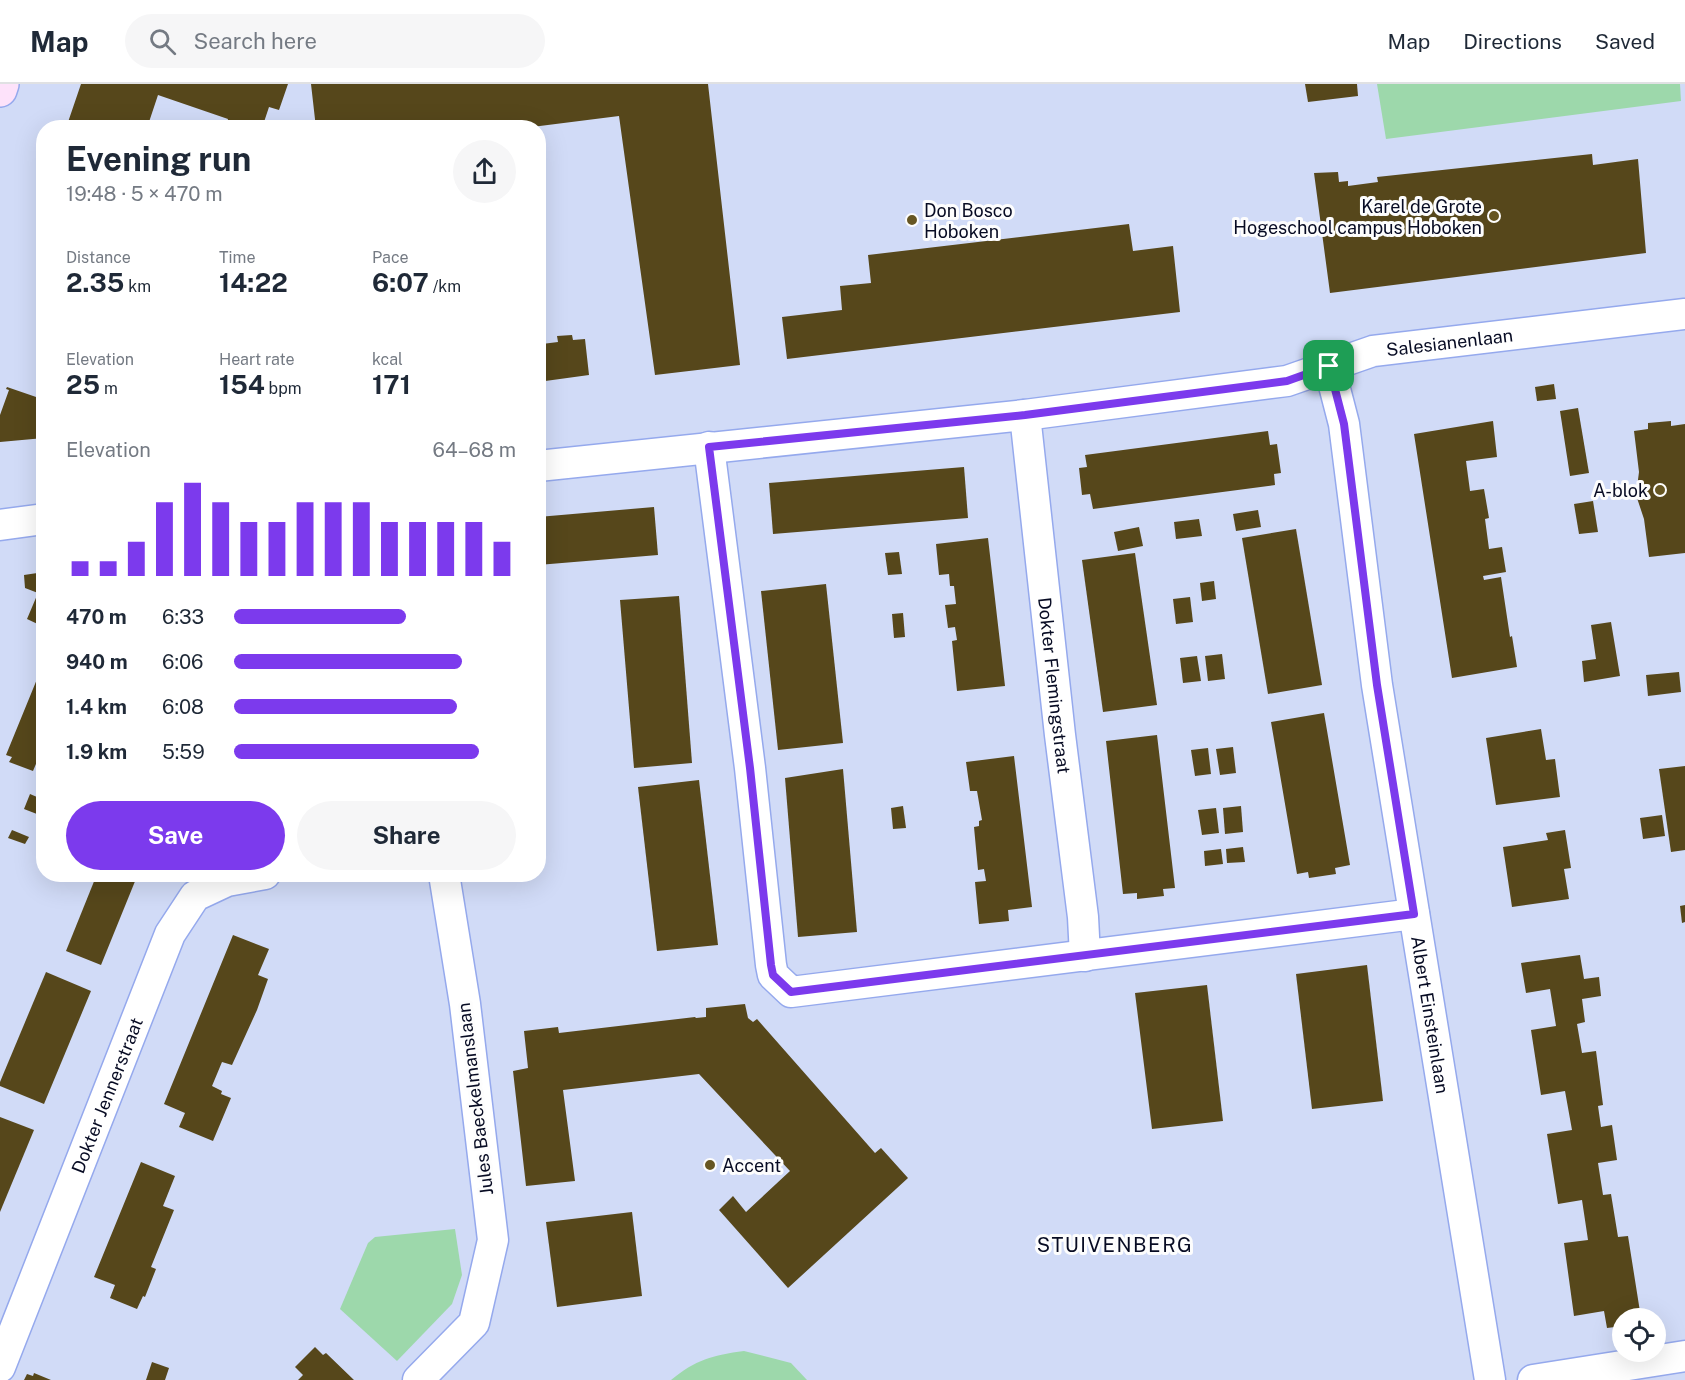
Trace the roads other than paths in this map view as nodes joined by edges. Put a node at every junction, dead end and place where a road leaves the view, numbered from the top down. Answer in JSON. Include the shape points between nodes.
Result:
{"nodes":[{"id":1,"x":2,"y":84,"type":"edge"},
{"id":2,"x":0,"y":90,"type":"edge"},
{"id":3,"x":1685,"y":314,"type":"edge"},
{"id":4,"x":1329,"y":366,"type":"junction"},
{"id":5,"x":1025,"y":415,"type":"junction"},
{"id":6,"x":709,"y":447,"type":"junction"},
{"id":7,"x":546,"y":465,"type":"edge"},
{"id":8,"x":36,"y":520,"type":"edge"},
{"id":9,"x":0,"y":525,"type":"edge"},
{"id":10,"x":225,"y":882,"type":"edge"},
{"id":11,"x":445,"y":882,"type":"edge"},
{"id":12,"x":1414,"y":914,"type":"junction"},
{"id":13,"x":1086,"y":956,"type":"junction"},
{"id":14,"x":1685,"y":1356,"type":"edge"},
{"id":15,"x":0,"y":1368,"type":"edge"},
{"id":16,"x":418,"y":1380,"type":"edge"},
{"id":17,"x":1490,"y":1380,"type":"edge"},
{"id":18,"x":1533,"y":1380,"type":"edge"}],
"edges":[{"from":1,"to":2,"type":"main road"},
{"from":3,"to":4,"type":"street","name":"Salesianenlaan","via":[[1373,351]]},
{"from":4,"to":5,"type":"street","name":"Salesianenlaan","via":[[1287,381]]},
{"from":4,"to":12,"type":"street","name":"Albert Einsteinlaan","via":[[1344,424],[1377,685]]},
{"from":5,"to":6,"type":"street","name":"Salesianenlaan"},
{"from":5,"to":13,"type":"street","name":"Dokter Flemingstraat"},
{"from":6,"to":7,"type":"street","name":"Salesianenlaan"},
{"from":6,"to":13,"type":"street","via":[[773,975],[791,992]]},
{"from":8,"to":9,"type":"street"},
{"from":10,"to":15,"type":"street","name":"Dokter Jennerstraat","via":[[195,897],[170,934]]},
{"from":11,"to":16,"type":"street","name":"Jules Baeckelmanslaan","via":[[465,1005],[493,1240],[474,1323]]},
{"from":12,"to":13,"type":"street"},
{"from":12,"to":17,"type":"street","name":"Albert Einsteinlaan"},
{"from":14,"to":18,"type":"street"}]}
